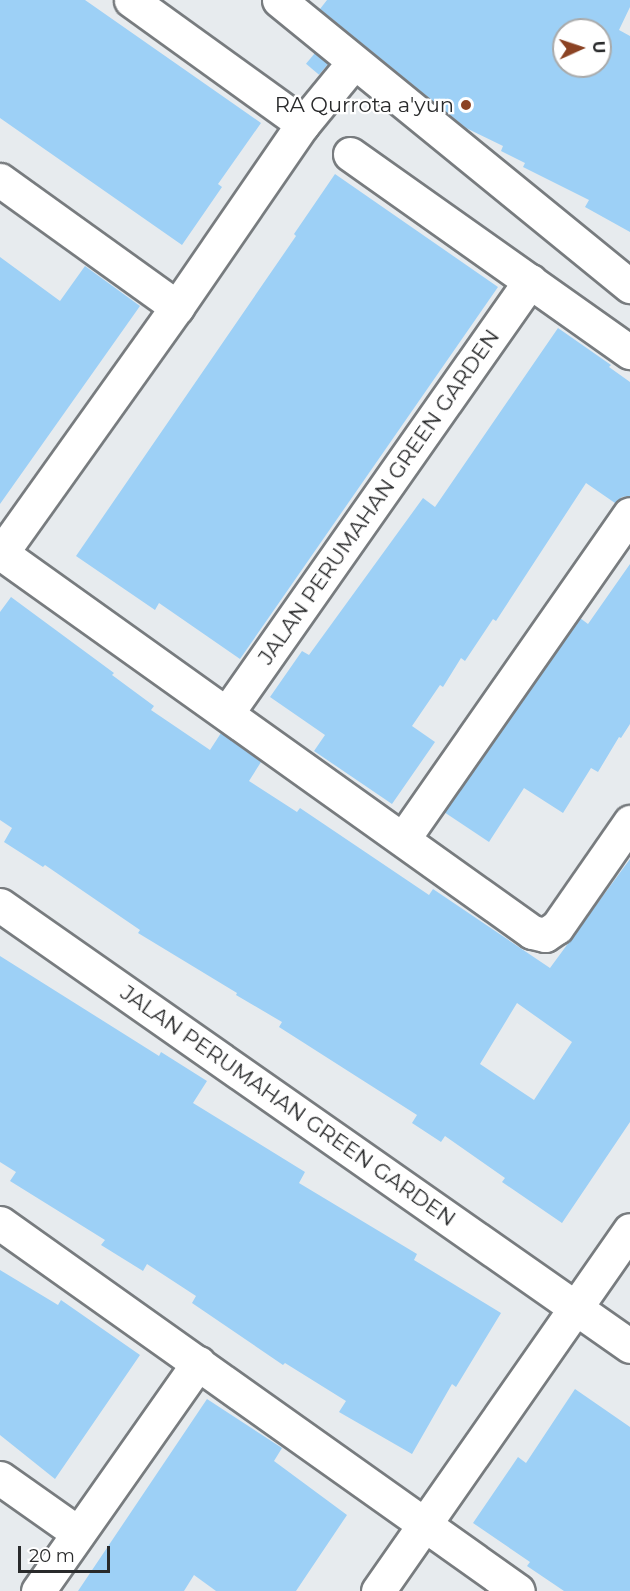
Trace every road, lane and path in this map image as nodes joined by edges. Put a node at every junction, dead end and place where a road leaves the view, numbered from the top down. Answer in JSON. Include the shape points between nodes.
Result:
{"nodes":[{"id":1,"x":131,"y":0,"type":"edge"},
{"id":2,"x":279,"y":0,"type":"edge"},
{"id":3,"x":354,"y":62,"type":"junction"},
{"id":4,"x":303,"y":124,"type":"junction"},
{"id":5,"x":350,"y":154,"type":"dead end"},
{"id":6,"x":0,"y":180,"type":"edge"},
{"id":7,"x":530,"y":281,"type":"junction"},
{"id":8,"x":630,"y":286,"type":"edge"},
{"id":9,"x":177,"y":307,"type":"junction"},
{"id":10,"x":630,"y":352,"type":"edge"},
{"id":11,"x":630,"y":514,"type":"edge"},
{"id":12,"x":1,"y":554,"type":"edge"},
{"id":13,"x":227,"y":713,"type":"junction"},
{"id":14,"x":630,"y":822,"type":"edge"},
{"id":15,"x":404,"y":838,"type":"junction"},
{"id":16,"x":0,"y":905,"type":"edge"},
{"id":17,"x":0,"y":1223,"type":"edge"},
{"id":18,"x":630,"y":1230,"type":"edge"},
{"id":19,"x":575,"y":1308,"type":"junction"},
{"id":20,"x":630,"y":1346,"type":"edge"},
{"id":21,"x":198,"y":1363,"type":"junction"},
{"id":22,"x":0,"y":1478,"type":"edge"},
{"id":23,"x":425,"y":1523,"type":"junction"},
{"id":24,"x":78,"y":1533,"type":"junction"},
{"id":25,"x":38,"y":1591,"type":"edge"},
{"id":26,"x":378,"y":1591,"type":"edge"},
{"id":27,"x":518,"y":1591,"type":"edge"}],
"edges":[{"from":1,"to":4,"type":"street"},
{"from":2,"to":3,"type":"street"},
{"from":3,"to":4,"type":"street"},
{"from":3,"to":8,"type":"street"},
{"from":4,"to":9,"type":"street"},
{"from":5,"to":7,"type":"street"},
{"from":6,"to":9,"type":"street"},
{"from":7,"to":10,"type":"street"},
{"from":7,"to":13,"type":"street","name":"JALAN PERUMAHAN GREEN GARDEN"},
{"from":9,"to":12,"type":"street"},
{"from":11,"to":15,"type":"street"},
{"from":12,"to":13,"type":"street"},
{"from":13,"to":15,"type":"street"},
{"from":14,"to":15,"type":"street","via":[[558,927],[545,935],[532,932]]},
{"from":16,"to":19,"type":"street","name":"JALAN PERUMAHAN GREEN GARDEN"},
{"from":17,"to":21,"type":"street"},
{"from":18,"to":19,"type":"street"},
{"from":19,"to":20,"type":"street","name":"JALAN PERUMAHAN GREEN GARDEN"},
{"from":19,"to":23,"type":"street"},
{"from":21,"to":23,"type":"street"},
{"from":21,"to":24,"type":"street"},
{"from":22,"to":24,"type":"street"},
{"from":23,"to":26,"type":"street"},
{"from":23,"to":27,"type":"street"},
{"from":24,"to":25,"type":"street"}]}
